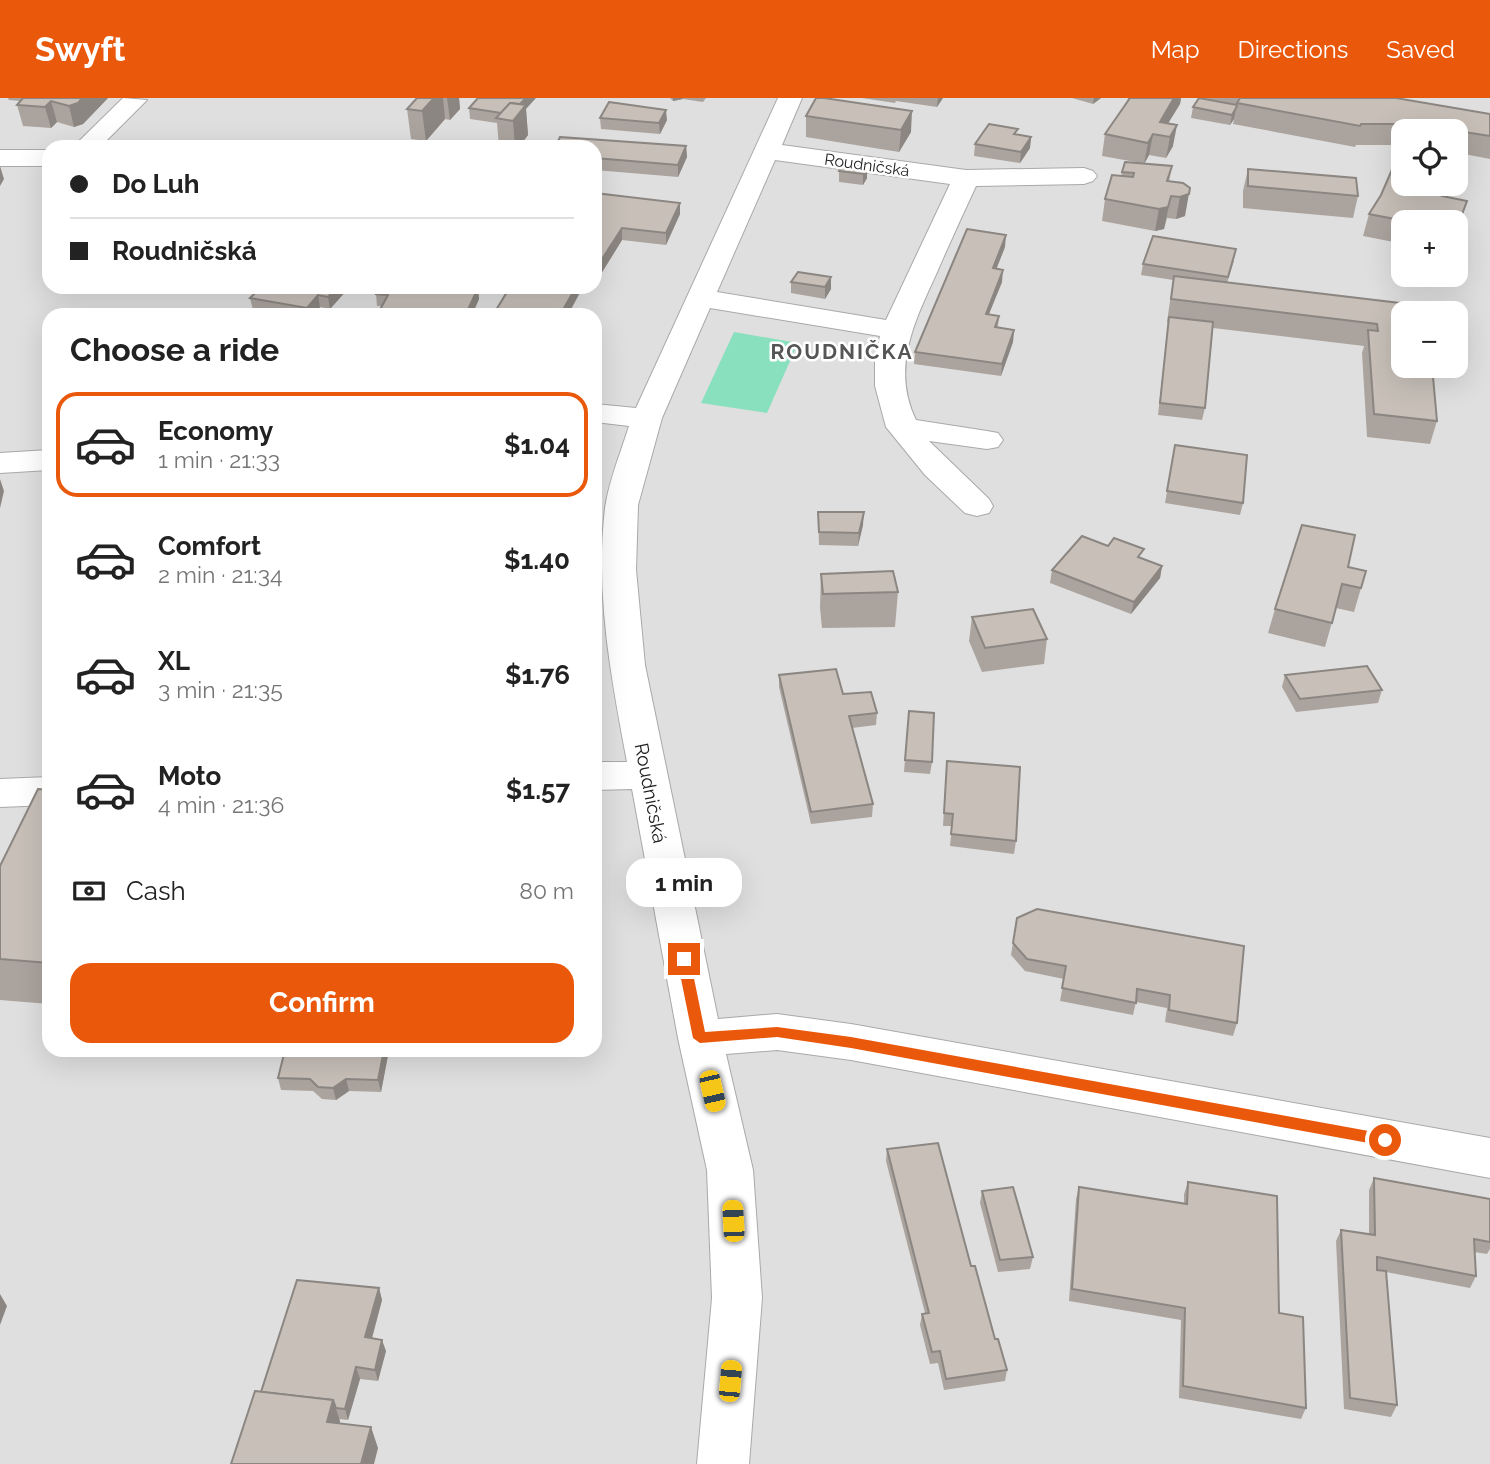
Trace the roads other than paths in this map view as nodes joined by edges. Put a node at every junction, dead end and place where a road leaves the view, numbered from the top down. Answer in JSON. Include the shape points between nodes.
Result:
{"nodes":[{"id":1,"x":790,"y":98,"type":"edge"},
{"id":2,"x":135,"y":100,"type":"edge"},
{"id":3,"x":93,"y":140,"type":"edge"},
{"id":4,"x":768,"y":151,"type":"junction"},
{"id":5,"x":0,"y":158,"type":"edge"},
{"id":6,"x":42,"y":158,"type":"edge"},
{"id":7,"x":1084,"y":176,"type":"dead end"},
{"id":8,"x":966,"y":178,"type":"junction"},
{"id":9,"x":701,"y":298,"type":"junction"},
{"id":10,"x":896,"y":330,"type":"junction"},
{"id":11,"x":602,"y":414,"type":"edge"},
{"id":12,"x":648,"y":418,"type":"junction"},
{"id":13,"x":902,"y":427,"type":"junction"},
{"id":14,"x":987,"y":440,"type":"dead end"},
{"id":15,"x":42,"y":460,"type":"edge"},
{"id":16,"x":0,"y":463,"type":"edge"},
{"id":17,"x":977,"y":506,"type":"dead end"},
{"id":18,"x":647,"y":775,"type":"junction"},
{"id":19,"x":602,"y":776,"type":"edge"},
{"id":20,"x":42,"y":791,"type":"edge"},
{"id":21,"x":0,"y":793,"type":"edge"},
{"id":22,"x":700,"y":1038,"type":"junction"},
{"id":23,"x":1490,"y":1158,"type":"edge"},
{"id":24,"x":723,"y":1464,"type":"edge"}],
"edges":[{"from":1,"to":4,"type":"street","name":"Roudničská"},
{"from":2,"to":3,"type":"street"},
{"from":4,"to":8,"type":"street","name":"Roudničská"},
{"from":4,"to":9,"type":"street","name":"Roudničská"},
{"from":5,"to":6,"type":"street"},
{"from":7,"to":8,"type":"street","name":"Roudničská"},
{"from":8,"to":10,"type":"street"},
{"from":9,"to":10,"type":"street"},
{"from":9,"to":12,"type":"street","name":"Roudničská"},
{"from":10,"to":13,"type":"street","via":[[888,356],[889,379]]},
{"from":11,"to":12,"type":"street"},
{"from":12,"to":18,"type":"street","name":"Roudničská","via":[[622,505],[619,570],[627,665]]},
{"from":13,"to":14,"type":"street"},
{"from":13,"to":17,"type":"street","via":[[919,451]]},
{"from":15,"to":16,"type":"street"},
{"from":18,"to":19,"type":"street"},
{"from":18,"to":22,"type":"street","name":"Roudničská"},
{"from":20,"to":21,"type":"street"},
{"from":22,"to":23,"type":"street","via":[[777,1032],[851,1042]]},
{"from":22,"to":24,"type":"street","name":"Roudničská","via":[[730,1170],[737,1298]]}]}
